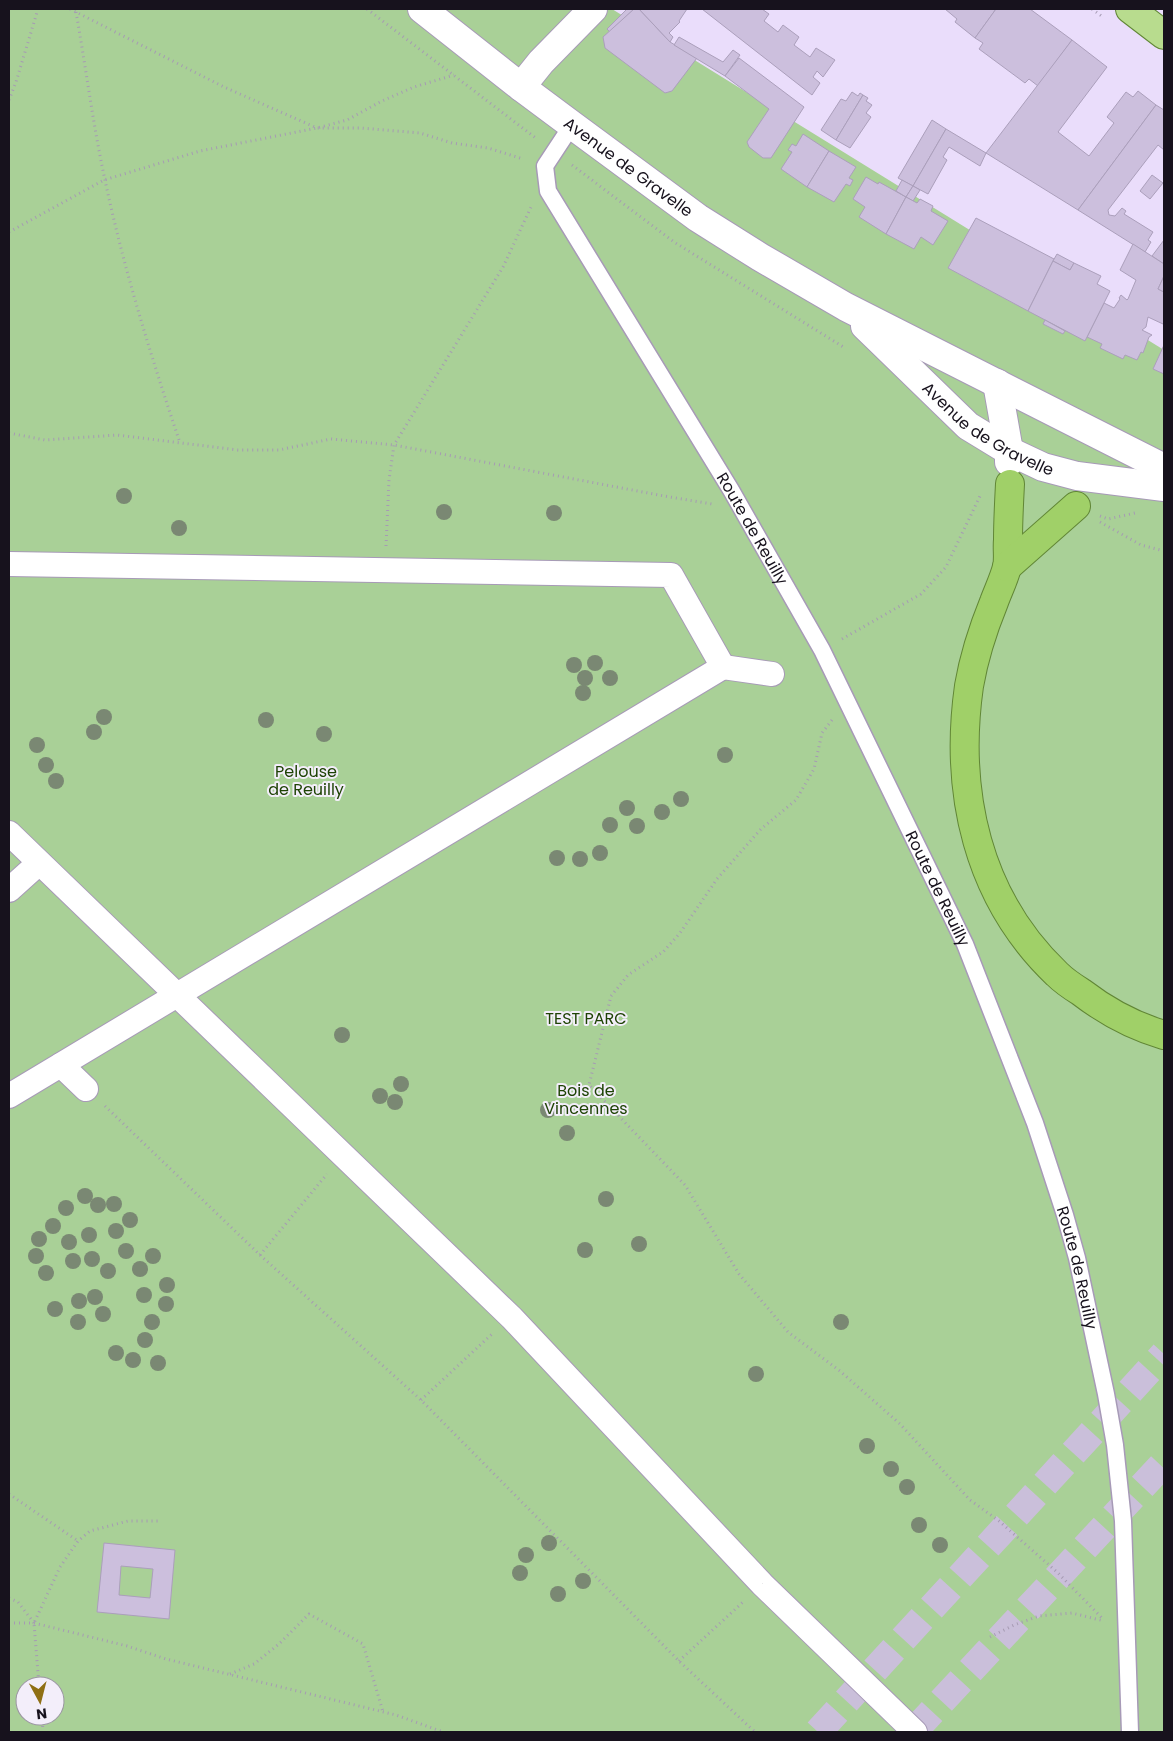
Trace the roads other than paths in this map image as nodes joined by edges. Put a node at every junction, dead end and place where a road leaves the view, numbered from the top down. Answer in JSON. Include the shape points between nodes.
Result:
{"nodes":[{"id":1,"x":422,"y":9,"type":"edge"},
{"id":2,"x":593,"y":9,"type":"edge"},
{"id":3,"x":1130,"y":9,"type":"edge"},
{"id":4,"x":1164,"y":35,"type":"edge"},
{"id":5,"x":520,"y":87,"type":"junction"},
{"id":6,"x":572,"y":126,"type":"junction"},
{"id":7,"x":846,"y":307,"type":"junction"},
{"id":8,"x":997,"y":384,"type":"junction"},
{"id":9,"x":1009,"y":451,"type":"junction"},
{"id":10,"x":1164,"y":468,"type":"edge"},
{"id":11,"x":1105,"y":481,"type":"junction"},
{"id":12,"x":1010,"y":484,"type":"joint"},
{"id":13,"x":1164,"y":487,"type":"edge"},
{"id":14,"x":1076,"y":506,"type":"joint"},
{"id":15,"x":9,"y":564,"type":"edge"},
{"id":16,"x":1007,"y":566,"type":"junction"},
{"id":17,"x":723,"y":667,"type":"junction"},
{"id":18,"x":772,"y":674,"type":"dead end"},
{"id":19,"x":9,"y":833,"type":"edge"},
{"id":20,"x":39,"y":863,"type":"junction"},
{"id":21,"x":9,"y":890,"type":"edge"},
{"id":22,"x":177,"y":995,"type":"junction"},
{"id":23,"x":1164,"y":1035,"type":"edge"},
{"id":24,"x":61,"y":1065,"type":"junction"},
{"id":25,"x":86,"y":1089,"type":"road end"},
{"id":26,"x":9,"y":1096,"type":"edge"},
{"id":27,"x":915,"y":1732,"type":"edge"},
{"id":28,"x":1130,"y":1732,"type":"edge"}],
"edges":[{"from":1,"to":5,"type":"street","name":"Avenue de Gravelle"},
{"from":2,"to":5,"type":"street"},
{"from":3,"to":4,"type":"main road"},
{"from":5,"to":6,"type":"street","name":"Avenue de Gravelle"},
{"from":6,"to":7,"type":"street","name":"Avenue de Gravelle","via":[[698,218]]},
{"from":6,"to":28,"type":"lane","name":"Route de Reuilly","via":[[545,166],[548,191],[731,490],[822,650],[965,944],[1035,1123],[1065,1215],[1092,1326],[1115,1445],[1123,1521]]},
{"from":7,"to":8,"type":"street","name":"Avenue de Gravelle"},
{"from":7,"to":9,"type":"street","name":"Avenue de Gravelle","via":[[968,426]]},
{"from":8,"to":9,"type":"street"},
{"from":8,"to":10,"type":"street","name":"Avenue de Gravelle"},
{"from":9,"to":11,"type":"street","name":"Avenue de Gravelle","via":[[1043,467]]},
{"from":9,"to":12,"type":"street"},
{"from":11,"to":13,"type":"street","name":"Avenue de Gravelle"},
{"from":11,"to":14,"type":"street"},
{"from":12,"to":16,"type":"highway"},
{"from":14,"to":16,"type":"highway"},
{"from":15,"to":17,"type":"street","via":[[671,575]]},
{"from":16,"to":23,"type":"highway","via":[[976,655],[967,707],[968,798],[980,851],[1000,901],[1030,946],[1058,976],[1102,1008],[1142,1029]]},
{"from":17,"to":18,"type":"street"},
{"from":17,"to":22,"type":"street"},
{"from":19,"to":20,"type":"street"},
{"from":20,"to":21,"type":"street"},
{"from":20,"to":22,"type":"street"},
{"from":22,"to":24,"type":"street"},
{"from":22,"to":27,"type":"street","via":[[512,1318],[762,1584]]},
{"from":24,"to":25,"type":"street"},
{"from":24,"to":26,"type":"street"}]}
